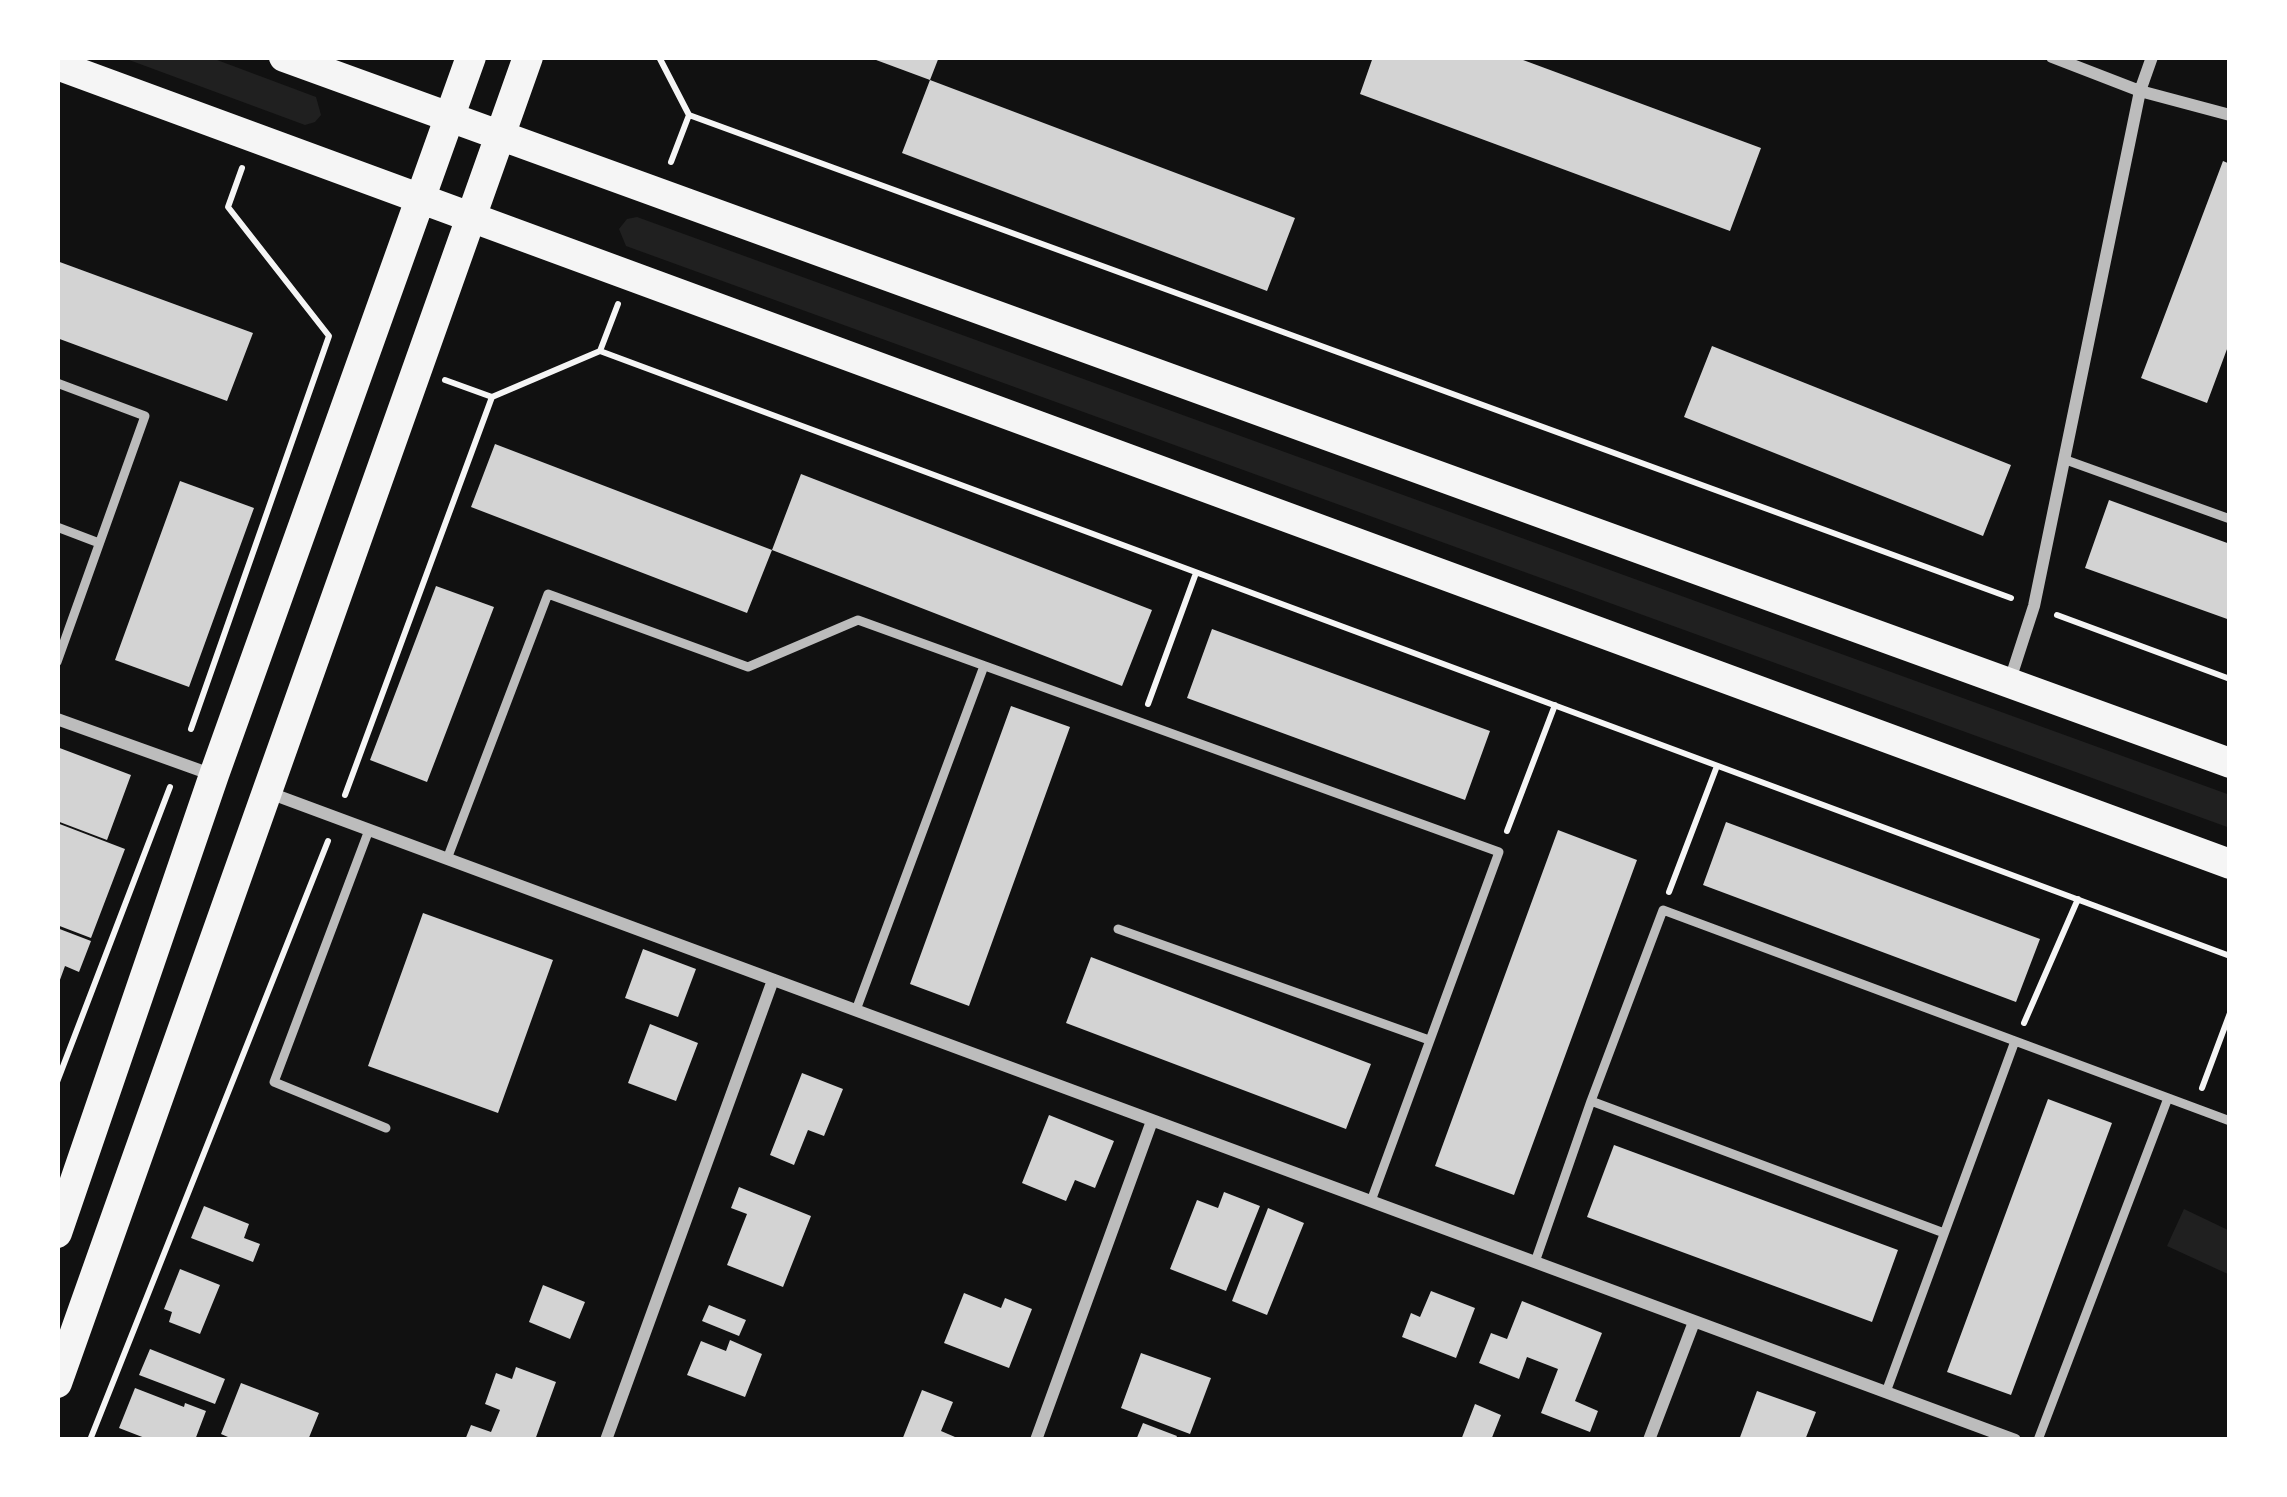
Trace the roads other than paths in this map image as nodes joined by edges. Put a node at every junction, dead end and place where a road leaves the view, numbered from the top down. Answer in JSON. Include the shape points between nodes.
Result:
{"nodes":[{"id":1,"x":284,"y":57,"type":"edge"},
{"id":2,"x":471,"y":57,"type":"edge"},
{"id":3,"x":528,"y":57,"type":"edge"},
{"id":4,"x":2052,"y":57,"type":"edge"},
{"id":5,"x":2152,"y":57,"type":"edge"},
{"id":6,"x":57,"y":65,"type":"edge"},
{"id":7,"x":2140,"y":91,"type":"junction"},
{"id":8,"x":2230,"y":115,"type":"edge"},
{"id":9,"x":449,"y":117,"type":"junction"},
{"id":10,"x":500,"y":135,"type":"junction"},
{"id":11,"x":420,"y":198,"type":"junction"},
{"id":12,"x":472,"y":217,"type":"junction"},
{"id":13,"x":57,"y":383,"type":"edge"},
{"id":14,"x":2066,"y":460,"type":"junction"},
{"id":15,"x":2230,"y":520,"type":"edge"},
{"id":16,"x":57,"y":527,"type":"edge"},
{"id":17,"x":99,"y":543,"type":"junction"},
{"id":18,"x":57,"y":662,"type":"edge"},
{"id":19,"x":984,"y":666,"type":"junction"},
{"id":20,"x":2010,"y":682,"type":"junction"},
{"id":21,"x":57,"y":719,"type":"edge"},
{"id":22,"x":2230,"y":763,"type":"edge"},
{"id":23,"x":214,"y":775,"type":"junction"},
{"id":24,"x":268,"y":792,"type":"junction"},
{"id":25,"x":369,"y":830,"type":"junction"},
{"id":26,"x":448,"y":859,"type":"junction"},
{"id":27,"x":2230,"y":864,"type":"edge"},
{"id":28,"x":1118,"y":928,"type":"dead end"},
{"id":29,"x":773,"y":980,"type":"junction"},
{"id":30,"x":856,"y":1010,"type":"junction"},
{"id":31,"x":1429,"y":1040,"type":"junction"},
{"id":32,"x":2015,"y":1041,"type":"junction"},
{"id":33,"x":2168,"y":1098,"type":"junction"},
{"id":34,"x":1591,"y":1101,"type":"junction"},
{"id":35,"x":1152,"y":1120,"type":"junction"},
{"id":36,"x":2230,"y":1121,"type":"edge"},
{"id":37,"x":386,"y":1128,"type":"dead end"},
{"id":38,"x":1371,"y":1201,"type":"junction"},
{"id":39,"x":57,"y":1232,"type":"edge"},
{"id":40,"x":1944,"y":1233,"type":"junction"},
{"id":41,"x":1534,"y":1262,"type":"junction"},
{"id":42,"x":1694,"y":1322,"type":"junction"},
{"id":43,"x":57,"y":1383,"type":"edge"},
{"id":44,"x":1886,"y":1392,"type":"junction"},
{"id":45,"x":606,"y":1440,"type":"edge"},
{"id":46,"x":1036,"y":1440,"type":"edge"},
{"id":47,"x":1648,"y":1440,"type":"edge"},
{"id":48,"x":2015,"y":1440,"type":"edge"},
{"id":49,"x":2038,"y":1440,"type":"edge"}],
"edges":[{"from":1,"to":9,"type":"main road"},
{"from":2,"to":9,"type":"main road"},
{"from":3,"to":10,"type":"main road"},
{"from":4,"to":7,"type":"street"},
{"from":5,"to":7,"type":"street"},
{"from":6,"to":11,"type":"main road"},
{"from":7,"to":8,"type":"street"},
{"from":7,"to":14,"type":"street"},
{"from":9,"to":10,"type":"main road"},
{"from":9,"to":11,"type":"main road"},
{"from":10,"to":12,"type":"main road"},
{"from":10,"to":20,"type":"main road"},
{"from":11,"to":12,"type":"main road"},
{"from":11,"to":23,"type":"main road"},
{"from":12,"to":24,"type":"main road"},
{"from":12,"to":27,"type":"main road"},
{"from":13,"to":17,"type":"lane","via":[[145,416]]},
{"from":14,"to":15,"type":"lane"},
{"from":14,"to":20,"type":"street"},
{"from":16,"to":17,"type":"lane"},
{"from":17,"to":18,"type":"lane"},
{"from":19,"to":26,"type":"lane","via":[[858,620],[748,667],[548,594]]},
{"from":19,"to":30,"type":"lane"},
{"from":19,"to":31,"type":"lane","via":[[1499,852]]},
{"from":20,"to":22,"type":"main road"},
{"from":21,"to":23,"type":"street"},
{"from":23,"to":39,"type":"main road"},
{"from":24,"to":25,"type":"street"},
{"from":24,"to":43,"type":"main road"},
{"from":25,"to":26,"type":"street"},
{"from":25,"to":37,"type":"lane","via":[[274,1082]]},
{"from":26,"to":29,"type":"street"},
{"from":28,"to":31,"type":"lane"},
{"from":29,"to":30,"type":"street"},
{"from":29,"to":45,"type":"street"},
{"from":30,"to":35,"type":"street"},
{"from":31,"to":38,"type":"lane"},
{"from":32,"to":33,"type":"lane"},
{"from":32,"to":34,"type":"lane","via":[[1663,910]]},
{"from":32,"to":40,"type":"lane"},
{"from":33,"to":36,"type":"lane"},
{"from":33,"to":49,"type":"lane"},
{"from":34,"to":40,"type":"lane"},
{"from":34,"to":41,"type":"lane"},
{"from":35,"to":38,"type":"street"},
{"from":35,"to":46,"type":"street"},
{"from":38,"to":41,"type":"street"},
{"from":40,"to":44,"type":"lane"},
{"from":41,"to":42,"type":"street"},
{"from":42,"to":44,"type":"street"},
{"from":42,"to":47,"type":"street"},
{"from":44,"to":48,"type":"street"}]}
